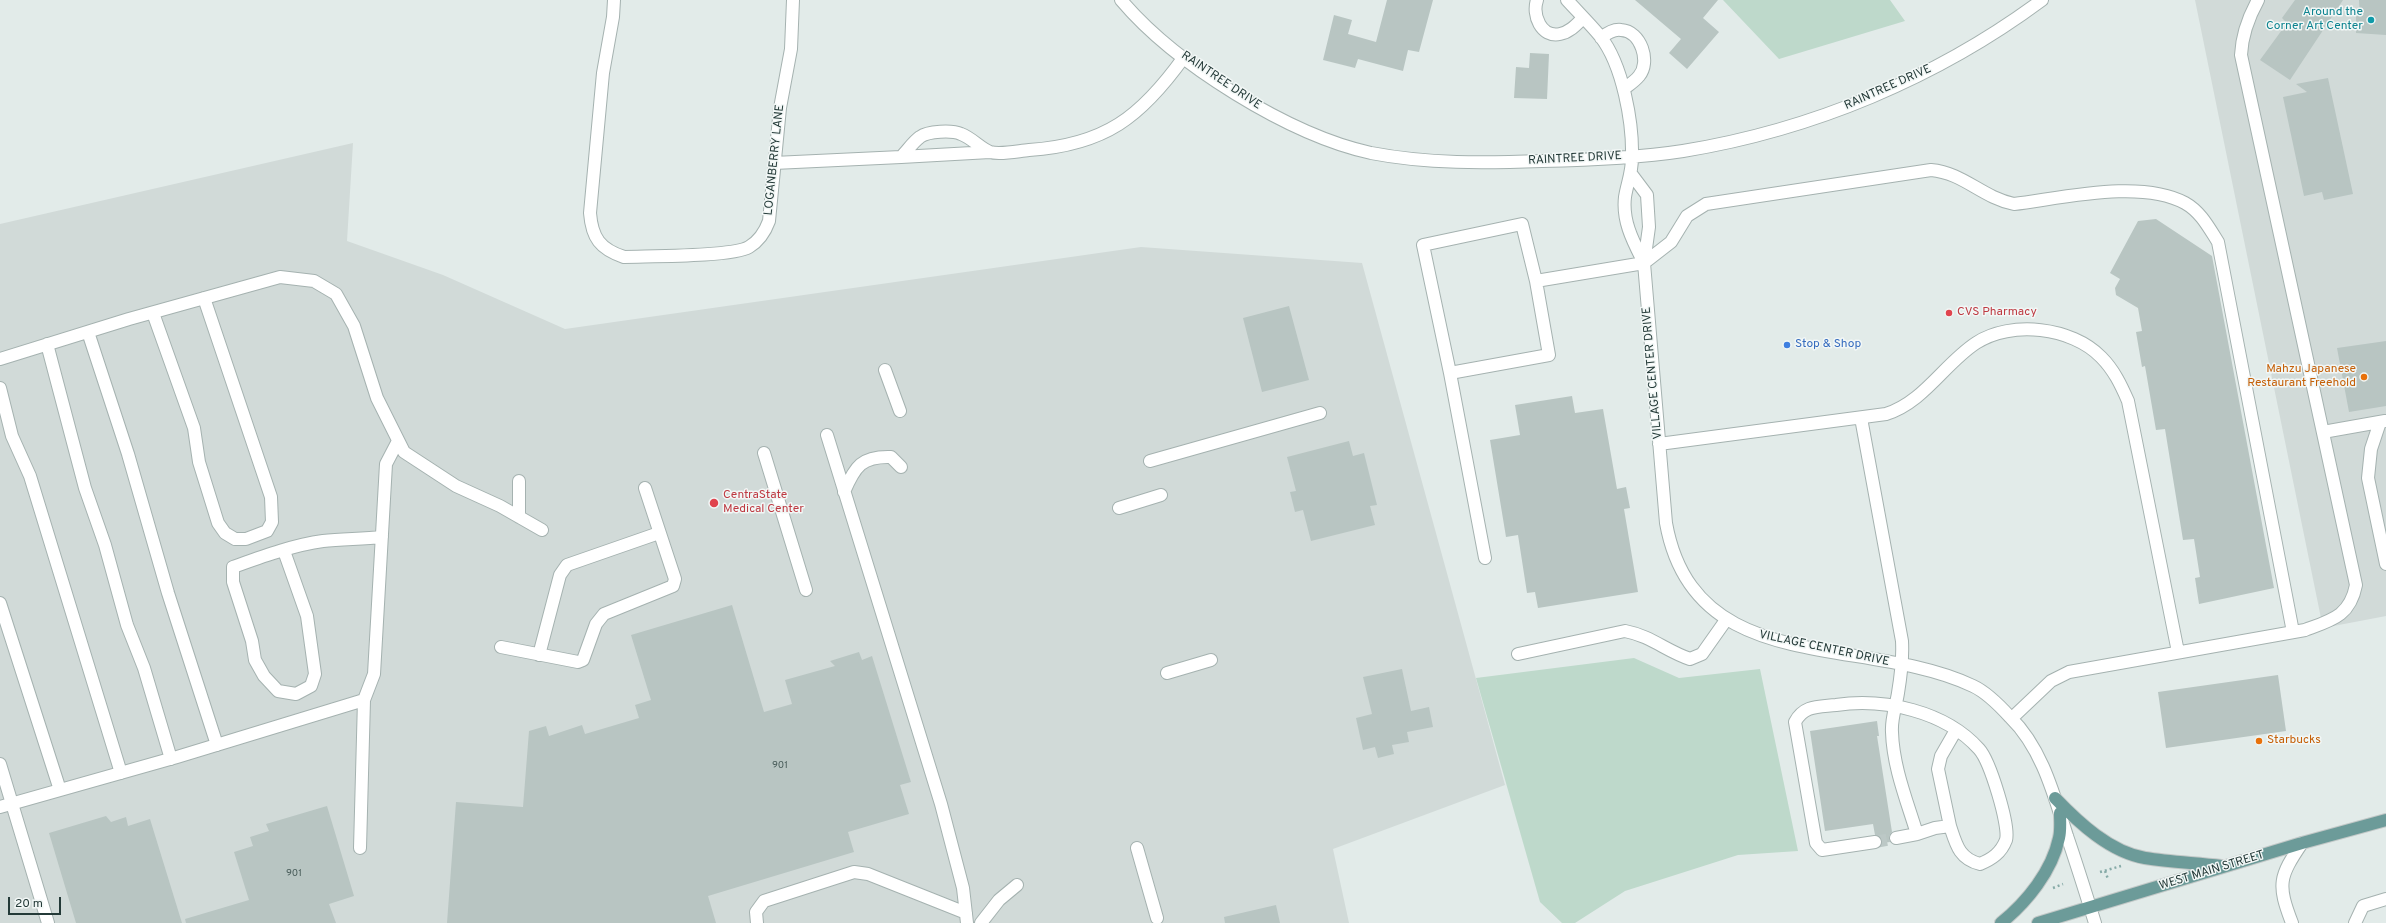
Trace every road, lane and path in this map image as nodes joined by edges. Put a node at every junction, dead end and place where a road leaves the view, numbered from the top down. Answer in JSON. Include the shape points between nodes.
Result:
{"nodes":[{"id":1,"x":614,"y":0,"type":"edge"},
{"id":2,"x":793,"y":0,"type":"edge"},
{"id":3,"x":1121,"y":0,"type":"edge"},
{"id":4,"x":1538,"y":0,"type":"edge"},
{"id":5,"x":1568,"y":0,"type":"edge"},
{"id":6,"x":2042,"y":0,"type":"edge"},
{"id":7,"x":2258,"y":0,"type":"edge"},
{"id":8,"x":1583,"y":18,"type":"junction"},
{"id":9,"x":1601,"y":38,"type":"junction"},
{"id":10,"x":1184,"y":57,"type":"junction"},
{"id":11,"x":1625,"y":88,"type":"junction"},
{"id":12,"x":990,"y":152,"type":"junction"},
{"id":13,"x":1632,"y":156,"type":"junction"},
{"id":14,"x":901,"y":157,"type":"junction"},
{"id":15,"x":774,"y":163,"type":"junction"},
{"id":16,"x":1632,"y":175,"type":"junction"},
{"id":17,"x":1644,"y":263,"type":"junction"},
{"id":18,"x":1536,"y":281,"type":"junction"},
{"id":19,"x":204,"y":298,"type":"junction"},
{"id":20,"x":153,"y":313,"type":"junction"},
{"id":21,"x":88,"y":332,"type":"junction"},
{"id":22,"x":47,"y":344,"type":"junction"},
{"id":23,"x":0,"y":359,"type":"edge"},
{"id":24,"x":885,"y":370,"type":"dead end"},
{"id":25,"x":1450,"y":373,"type":"junction"},
{"id":26,"x":0,"y":388,"type":"edge"},
{"id":27,"x":900,"y":412,"type":"dead end"},
{"id":28,"x":1320,"y":413,"type":"dead end"},
{"id":29,"x":1861,"y":418,"type":"junction"},
{"id":30,"x":2383,"y":422,"type":"edge"},
{"id":31,"x":2323,"y":432,"type":"junction"},
{"id":32,"x":827,"y":435,"type":"dead end"},
{"id":33,"x":398,"y":441,"type":"junction"},
{"id":34,"x":1659,"y":444,"type":"junction"},
{"id":35,"x":764,"y":453,"type":"dead end"},
{"id":36,"x":1150,"y":461,"type":"dead end"},
{"id":37,"x":901,"y":467,"type":"dead end"},
{"id":38,"x":519,"y":481,"type":"dead end"},
{"id":39,"x":645,"y":488,"type":"dead end"},
{"id":40,"x":844,"y":492,"type":"junction"},
{"id":41,"x":1161,"y":495,"type":"dead end"},
{"id":42,"x":1118,"y":508,"type":"dead end"},
{"id":43,"x":519,"y":517,"type":"junction"},
{"id":44,"x":542,"y":530,"type":"dead end"},
{"id":45,"x":660,"y":533,"type":"junction"},
{"id":46,"x":382,"y":537,"type":"junction"},
{"id":47,"x":284,"y":551,"type":"junction"},
{"id":48,"x":1485,"y":558,"type":"dead end"},
{"id":49,"x":2386,"y":564,"type":"edge"},
{"id":50,"x":806,"y":590,"type":"dead end"},
{"id":51,"x":0,"y":602,"type":"edge"},
{"id":52,"x":1726,"y":620,"type":"junction"},
{"id":53,"x":2293,"y":632,"type":"junction"},
{"id":54,"x":501,"y":647,"type":"dead end"},
{"id":55,"x":2178,"y":652,"type":"junction"},
{"id":56,"x":1518,"y":654,"type":"dead end"},
{"id":57,"x":539,"y":655,"type":"junction"},
{"id":58,"x":1211,"y":660,"type":"dead end"},
{"id":59,"x":1903,"y":665,"type":"junction"},
{"id":60,"x":1167,"y":673,"type":"dead end"},
{"id":61,"x":364,"y":700,"type":"junction"},
{"id":62,"x":1895,"y":705,"type":"junction"},
{"id":63,"x":2012,"y":718,"type":"junction"},
{"id":64,"x":1956,"y":730,"type":"junction"},
{"id":65,"x":217,"y":745,"type":"junction"},
{"id":66,"x":171,"y":759,"type":"junction"},
{"id":67,"x":0,"y":764,"type":"edge"},
{"id":68,"x":121,"y":773,"type":"junction"},
{"id":69,"x":60,"y":790,"type":"junction"},
{"id":70,"x":2055,"y":798,"type":"junction"},
{"id":71,"x":6,"y":805,"type":"edge"},
{"id":72,"x":2060,"y":813,"type":"junction"},
{"id":73,"x":2386,"y":820,"type":"edge"},
{"id":74,"x":1950,"y":826,"type":"junction"},
{"id":75,"x":1917,"y":834,"type":"junction"},
{"id":76,"x":1896,"y":838,"type":"tunnel mouth"},
{"id":77,"x":1875,"y":842,"type":"tunnel mouth"},
{"id":78,"x":2302,"y":843,"type":"junction"},
{"id":79,"x":360,"y":848,"type":"dead end"},
{"id":80,"x":1137,"y":848,"type":"dead end"},
{"id":81,"x":2124,"y":865,"type":"dead end"},
{"id":82,"x":2228,"y":867,"type":"junction"},
{"id":83,"x":2105,"y":871,"type":"junction"},
{"id":84,"x":2100,"y":872,"type":"dead end"},
{"id":85,"x":2108,"y":879,"type":"dead end"},
{"id":86,"x":1017,"y":884,"type":"dead end"},
{"id":87,"x":2386,"y":899,"type":"edge"},
{"id":88,"x":2090,"y":907,"type":"junction"},
{"id":89,"x":966,"y":918,"type":"edge"},
{"id":90,"x":1157,"y":918,"type":"dead end"},
{"id":91,"x":48,"y":923,"type":"edge"},
{"id":92,"x":757,"y":923,"type":"edge"},
{"id":93,"x":980,"y":923,"type":"edge"},
{"id":94,"x":2001,"y":923,"type":"edge"},
{"id":95,"x":2038,"y":923,"type":"edge"},
{"id":96,"x":2095,"y":923,"type":"edge"},
{"id":97,"x":2292,"y":923,"type":"edge"},
{"id":98,"x":2355,"y":923,"type":"edge"}],
"edges":[{"from":1,"to":15,"type":"street","name":"LOGANBERRY LANE","via":[[603,73],[590,213],[591,228],[603,246],[624,257],[722,252],[749,248],[759,240],[769,221]]},
{"from":2,"to":15,"type":"street","name":"LOGANBERRY LANE","via":[[792,43],[780,108]]},
{"from":3,"to":10,"type":"street","name":"RAINTREE DRIVE","via":[[1146,26]]},
{"from":4,"to":8,"type":"street","via":[[1535,8],[1536,20],[1541,27],[1553,34],[1572,29]]},
{"from":5,"to":8,"type":"street","name":"VILLAGE CENTER DRIVE"},
{"from":6,"to":13,"type":"street","name":"RAINTREE DRIVE","via":[[2007,26],[1930,70],[1848,106],[1736,140],[1682,151]]},
{"from":7,"to":31,"type":"street","via":[[2248,19],[2241,55]]},
{"from":8,"to":9,"type":"street","name":"VILLAGE CENTER DRIVE"},
{"from":9,"to":11,"type":"street","name":"VILLAGE CENTER DRIVE"},
{"from":9,"to":11,"type":"street","via":[[1608,33],[1621,30],[1632,34],[1640,43],[1644,66],[1639,76]]},
{"from":10,"to":12,"type":"street","via":[[1154,97],[1130,117],[1104,133],[1078,143],[1051,149]]},
{"from":10,"to":13,"type":"street","name":"RAINTREE DRIVE","via":[[1264,111],[1302,130],[1370,152],[1415,160],[1478,163]]},
{"from":11,"to":13,"type":"street","name":"VILLAGE CENTER DRIVE"},
{"from":12,"to":14,"type":"street"},
{"from":12,"to":14,"type":"street","via":[[961,134],[947,132],[920,137]]},
{"from":13,"to":16,"type":"street","name":"VILLAGE CENTER DRIVE"},
{"from":14,"to":15,"type":"street"},
{"from":16,"to":17,"type":"street","name":"VILLAGE CENTER DRIVE","via":[[1625,198],[1628,230]]},
{"from":16,"to":17,"type":"street","name":"VILLAGE CENTER DRIVE","via":[[1647,195],[1650,227]]},
{"from":17,"to":18,"type":"street"},
{"from":17,"to":34,"type":"street","name":"VILLAGE CENTER DRIVE"},
{"from":17,"to":53,"type":"street","via":[[1671,242],[1687,216],[1706,204],[1931,170],[1946,171],[1997,200],[2014,204],[2146,191],[2169,196],[2186,204],[2202,217],[2218,242]]},
{"from":18,"to":25,"type":"street","via":[[1549,355]]},
{"from":18,"to":25,"type":"street","via":[[1522,224],[1423,246]]},
{"from":19,"to":20,"type":"street"},
{"from":19,"to":20,"type":"street","via":[[271,497],[272,522],[267,531],[246,539],[235,539],[225,533],[218,524],[199,462],[194,428]]},
{"from":19,"to":33,"type":"street","via":[[280,277],[314,281],[336,294],[354,326],[377,398]]},
{"from":20,"to":21,"type":"street"},
{"from":21,"to":22,"type":"street"},
{"from":21,"to":65,"type":"street"},
{"from":22,"to":23,"type":"street"},
{"from":22,"to":66,"type":"street","via":[[85,488]]},
{"from":24,"to":27,"type":"street"},
{"from":25,"to":48,"type":"street"},
{"from":26,"to":68,"type":"street","via":[[12,436],[30,476]]},
{"from":28,"to":36,"type":"street"},
{"from":29,"to":34,"type":"street"},
{"from":29,"to":55,"type":"street","via":[[1886,414],[1912,402],[1939,374],[1977,342],[2008,331],[2038,328],[2068,336],[2100,356],[2116,376],[2128,401]]},
{"from":29,"to":59,"type":"street","via":[[1902,641]]},
{"from":30,"to":31,"type":"street"},
{"from":30,"to":49,"type":"street","via":[[2371,449],[2368,478]]},
{"from":31,"to":53,"type":"street","via":[[2356,585],[2354,598],[2348,608],[2335,618]]},
{"from":32,"to":40,"type":"street"},
{"from":33,"to":43,"type":"street","via":[[404,452],[456,486]]},
{"from":33,"to":46,"type":"street","via":[[386,464]]},
{"from":34,"to":52,"type":"street","name":"VILLAGE CENTER DRIVE","via":[[1666,523],[1674,555],[1699,597]]},
{"from":35,"to":50,"type":"street"},
{"from":37,"to":40,"type":"street","via":[[891,457],[863,461]]},
{"from":38,"to":43,"type":"street"},
{"from":39,"to":45,"type":"street"},
{"from":40,"to":89,"type":"street","via":[[941,804],[963,888]]},
{"from":41,"to":42,"type":"street"},
{"from":43,"to":44,"type":"street"},
{"from":45,"to":57,"type":"street","via":[[567,565],[560,574]]},
{"from":45,"to":57,"type":"street","via":[[675,579],[672,586],[604,614],[596,624],[583,660],[574,663]]},
{"from":46,"to":47,"type":"street","via":[[322,541]]},
{"from":46,"to":61,"type":"street","via":[[374,674]]},
{"from":47,"to":47,"type":"street","via":[[233,567],[233,582],[252,641],[255,660],[264,676],[278,691],[296,694],[311,686],[315,674],[307,616]]},
{"from":51,"to":69,"type":"street"},
{"from":52,"to":56,"type":"street","via":[[1702,654],[1690,659],[1677,655],[1642,634],[1625,631]]},
{"from":52,"to":59,"type":"street","name":"VILLAGE CENTER DRIVE","via":[[1769,639]]},
{"from":53,"to":55,"type":"street"},
{"from":54,"to":57,"type":"street"},
{"from":55,"to":63,"type":"street","via":[[2069,672],[2051,682]]},
{"from":58,"to":60,"type":"street"},
{"from":59,"to":62,"type":"street"},
{"from":59,"to":63,"type":"street","name":"VILLAGE CENTER DRIVE","via":[[1975,686]]},
{"from":61,"to":65,"type":"street"},
{"from":61,"to":79,"type":"street"},
{"from":62,"to":64,"type":"street","via":[[1927,715]]},
{"from":62,"to":75,"type":"street","via":[[1892,733],[1896,766]]},
{"from":62,"to":77,"type":"street","via":[[1845,704],[1810,708],[1800,712],[1795,722],[1816,843],[1822,850]]},
{"from":63,"to":70,"type":"street","name":"VILLAGE CENTER DRIVE","via":[[2037,757]]},
{"from":64,"to":74,"type":"street","via":[[1941,756],[1938,769]]},
{"from":64,"to":74,"type":"street","via":[[1979,749],[1991,770],[2006,826],[2006,839],[2000,852],[1991,860],[1980,864],[1962,856],[1955,844]]},
{"from":65,"to":66,"type":"street"},
{"from":66,"to":68,"type":"street"},
{"from":67,"to":71,"type":"street"},
{"from":68,"to":69,"type":"street"},
{"from":69,"to":71,"type":"street"},
{"from":70,"to":72,"type":"street","name":"VILLAGE CENTER DRIVE"},
{"from":70,"to":82,"type":"main road","via":[[2075,820],[2123,850],[2144,858]]},
{"from":71,"to":91,"type":"street"},
{"from":72,"to":88,"type":"street","name":"VILLAGE CENTER DRIVE"},
{"from":72,"to":94,"type":"main road","via":[[2059,837],[2046,871],[2013,914]]},
{"from":73,"to":78,"type":"main road","name":"WEST MAIN STREET"},
{"from":74,"to":75,"type":"street"},
{"from":75,"to":76,"type":"street"},
{"from":78,"to":82,"type":"main road","name":"WEST MAIN STREET"},
{"from":78,"to":97,"type":"street","via":[[2286,866],[2281,886]]},
{"from":80,"to":90,"type":"street"},
{"from":81,"to":83,"type":"path"},
{"from":82,"to":88,"type":"main road","name":"WEST MAIN STREET"},
{"from":83,"to":84,"type":"path"},
{"from":83,"to":85,"type":"path"},
{"from":86,"to":93,"type":"street","via":[[999,900]]},
{"from":87,"to":98,"type":"street","via":[[2363,906]]},
{"from":88,"to":95,"type":"main road","name":"WEST MAIN STREET"},
{"from":88,"to":96,"type":"street","name":"VILLAGE CENTER DRIVE"},
{"from":89,"to":92,"type":"street","via":[[868,874],[854,872],[764,901],[756,912]]}]}
